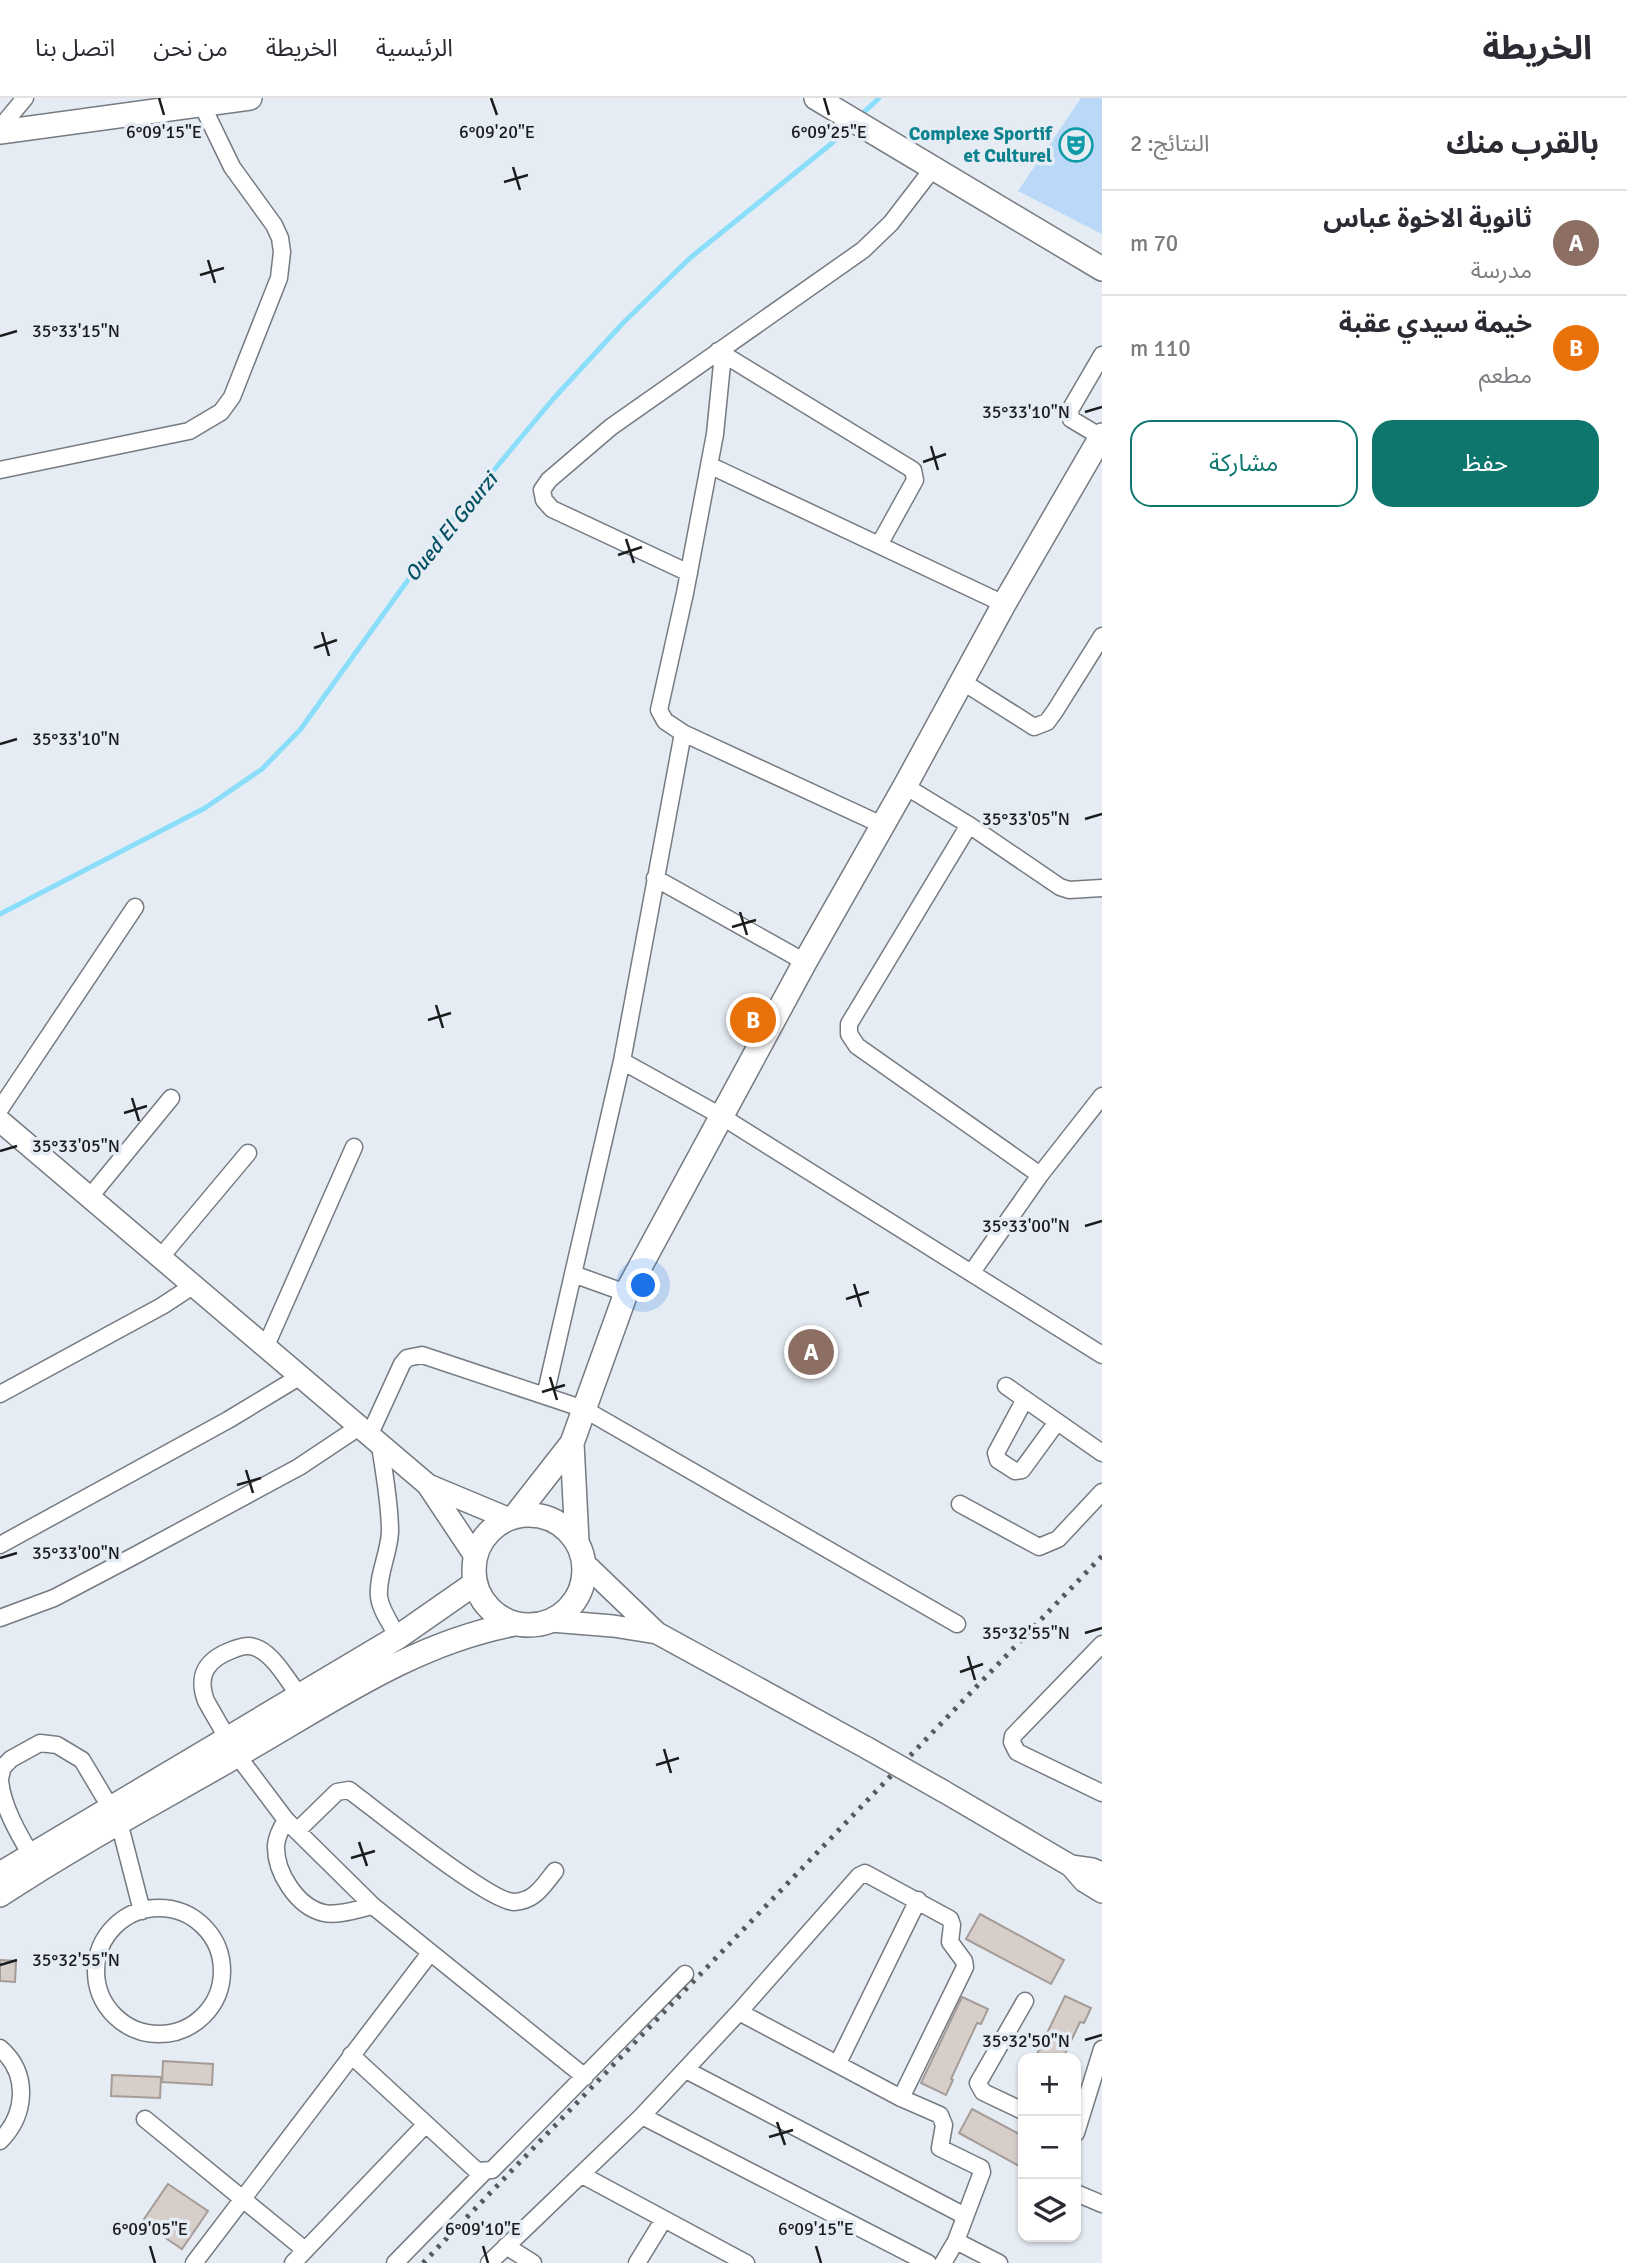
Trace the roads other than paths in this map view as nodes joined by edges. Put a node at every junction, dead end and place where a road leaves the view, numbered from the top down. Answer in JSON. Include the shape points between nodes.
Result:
{"nodes":[{"id":1,"x":25,"y":98,"type":"edge"},
{"id":2,"x":816,"y":98,"type":"edge"},
{"id":3,"x":238,"y":99,"type":"edge"},
{"id":4,"x":202,"y":105,"type":"junction"},
{"id":5,"x":0,"y":130,"type":"edge"},
{"id":6,"x":934,"y":167,"type":"junction"},
{"id":7,"x":1102,"y":270,"type":"edge"},
{"id":8,"x":720,"y":352,"type":"junction"},
{"id":9,"x":1102,"y":355,"type":"edge"},
{"id":10,"x":1101,"y":436,"type":"edge"},
{"id":11,"x":709,"y":465,"type":"junction"},
{"id":12,"x":0,"y":470,"type":"edge"},
{"id":13,"x":879,"y":545,"type":"junction"},
{"id":14,"x":689,"y":573,"type":"junction"},
{"id":15,"x":1004,"y":604,"type":"junction"},
{"id":16,"x":1102,"y":636,"type":"edge"},
{"id":17,"x":962,"y":682,"type":"junction"},
{"id":18,"x":683,"y":733,"type":"junction"},
{"id":19,"x":905,"y":786,"type":"junction"},
{"id":20,"x":882,"y":825,"type":"junction"},
{"id":21,"x":969,"y":825,"type":"junction"},
{"id":22,"x":655,"y":878,"type":"junction"},
{"id":23,"x":1102,"y":888,"type":"edge"},
{"id":24,"x":135,"y":907,"type":"dead end"},
{"id":25,"x":805,"y":962,"type":"junction"},
{"id":26,"x":622,"y":1061,"type":"junction"},
{"id":27,"x":1102,"y":1096,"type":"edge"},
{"id":28,"x":171,"y":1098,"type":"dead end"},
{"id":29,"x":0,"y":1109,"type":"edge"},
{"id":30,"x":721,"y":1116,"type":"junction"},
{"id":31,"x":0,"y":1121,"type":"edge"},
{"id":32,"x":354,"y":1147,"type":"dead end"},
{"id":33,"x":248,"y":1153,"type":"dead end"},
{"id":34,"x":1040,"y":1175,"type":"junction"},
{"id":35,"x":89,"y":1198,"type":"junction"},
{"id":36,"x":160,"y":1258,"type":"junction"},
{"id":37,"x":972,"y":1272,"type":"junction"},
{"id":38,"x":573,"y":1274,"type":"junction"},
{"id":39,"x":194,"y":1285,"type":"junction"},
{"id":40,"x":626,"y":1293,"type":"junction"},
{"id":41,"x":265,"y":1348,"type":"junction"},
{"id":42,"x":1102,"y":1355,"type":"edge"},
{"id":43,"x":299,"y":1377,"type":"junction"},
{"id":44,"x":1006,"y":1386,"type":"dead end"},
{"id":45,"x":0,"y":1394,"type":"edge"},
{"id":46,"x":545,"y":1396,"type":"junction"},
{"id":47,"x":1025,"y":1399,"type":"junction"},
{"id":48,"x":584,"y":1409,"type":"junction"},
{"id":49,"x":1057,"y":1422,"type":"junction"},
{"id":50,"x":369,"y":1436,"type":"junction"},
{"id":51,"x":572,"y":1443,"type":"junction"},
{"id":52,"x":1102,"y":1453,"type":"edge"},
{"id":53,"x":428,"y":1485,"type":"junction"},
{"id":54,"x":1102,"y":1492,"type":"edge"},
{"id":55,"x":960,"y":1504,"type":"dead end"},
{"id":56,"x":511,"y":1517,"type":"junction"},
{"id":57,"x":577,"y":1541,"type":"junction"},
{"id":58,"x":0,"y":1545,"type":"edge"},
{"id":59,"x":475,"y":1556,"type":"junction"},
{"id":60,"x":584,"y":1563,"type":"junction"},
{"id":61,"x":474,"y":1584,"type":"junction"},
{"id":62,"x":0,"y":1618,"type":"edge"},
{"id":63,"x":551,"y":1621,"type":"junction"},
{"id":64,"x":515,"y":1624,"type":"junction"},
{"id":65,"x":957,"y":1624,"type":"dead end"},
{"id":66,"x":657,"y":1633,"type":"junction"},
{"id":67,"x":398,"y":1637,"type":"junction"},
{"id":68,"x":1102,"y":1644,"type":"edge"},
{"id":69,"x":299,"y":1695,"type":"junction"},
{"id":70,"x":232,"y":1747,"type":"junction"},
{"id":71,"x":0,"y":1780,"type":"edge"},
{"id":72,"x":1102,"y":1793,"type":"edge"},
{"id":73,"x":115,"y":1815,"type":"junction"},
{"id":74,"x":7,"y":1825,"type":"edge"},
{"id":75,"x":291,"y":1825,"type":"junction"},
{"id":76,"x":36,"y":1862,"type":"junction"},
{"id":77,"x":1071,"y":1866,"type":"junction"},
{"id":78,"x":555,"y":1871,"type":"dead end"},
{"id":79,"x":1102,"y":1873,"type":"edge"},
{"id":80,"x":0,"y":1874,"type":"edge"},
{"id":81,"x":1102,"y":1892,"type":"edge"},
{"id":82,"x":0,"y":1895,"type":"edge"},
{"id":83,"x":918,"y":1900,"type":"junction"},
{"id":84,"x":373,"y":1906,"type":"junction"},
{"id":85,"x":142,"y":1910,"type":"junction"},
{"id":86,"x":430,"y":1953,"type":"junction"},
{"id":87,"x":685,"y":1973,"type":"dead end"},
{"id":88,"x":1026,"y":2001,"type":"dead end"},
{"id":89,"x":739,"y":2012,"type":"junction"},
{"id":90,"x":0,"y":2048,"type":"edge"},
{"id":91,"x":1102,"y":2049,"type":"edge"},
{"id":92,"x":351,"y":2054,"type":"junction"},
{"id":93,"x":838,"y":2063,"type":"junction"},
{"id":94,"x":686,"y":2070,"type":"junction"},
{"id":95,"x":585,"y":2077,"type":"junction"},
{"id":96,"x":901,"y":2098,"type":"junction"},
{"id":97,"x":1018,"y":2109,"type":"edge"},
{"id":98,"x":642,"y":2116,"type":"junction"},
{"id":99,"x":1081,"y":2117,"type":"edge"},
{"id":100,"x":145,"y":2119,"type":"dead end"},
{"id":101,"x":426,"y":2124,"type":"junction"},
{"id":102,"x":0,"y":2141,"type":"edge"},
{"id":103,"x":484,"y":2172,"type":"junction"},
{"id":104,"x":582,"y":2175,"type":"junction"},
{"id":105,"x":1081,"y":2195,"type":"edge"},
{"id":106,"x":241,"y":2199,"type":"junction"},
{"id":107,"x":1102,"y":2204,"type":"edge"},
{"id":108,"x":965,"y":2216,"type":"junction"},
{"id":109,"x":664,"y":2219,"type":"junction"},
{"id":110,"x":956,"y":2241,"type":"junction"},
{"id":111,"x":506,"y":2246,"type":"junction"},
{"id":112,"x":305,"y":2250,"type":"junction"},
{"id":113,"x":196,"y":2262,"type":"edge"},
{"id":114,"x":293,"y":2263,"type":"edge"},
{"id":115,"x":395,"y":2263,"type":"edge"},
{"id":116,"x":489,"y":2263,"type":"edge"},
{"id":117,"x":533,"y":2263,"type":"edge"},
{"id":118,"x":637,"y":2263,"type":"edge"},
{"id":119,"x":746,"y":2263,"type":"edge"},
{"id":120,"x":928,"y":2263,"type":"edge"},
{"id":121,"x":943,"y":2263,"type":"edge"},
{"id":122,"x":999,"y":2263,"type":"edge"}],
"edges":[{"from":1,"to":5,"type":"street"},
{"from":2,"to":6,"type":"main road"},
{"from":3,"to":4,"type":"main road"},
{"from":4,"to":5,"type":"main road"},
{"from":4,"to":12,"type":"street","via":[[232,167],[274,225],[282,252],[279,278],[232,397],[222,412],[189,430]]},
{"from":6,"to":7,"type":"main road"},
{"from":6,"to":8,"type":"street","via":[[891,223],[863,250]]},
{"from":8,"to":11,"type":"street"},
{"from":8,"to":13,"type":"street","via":[[912,470],[915,480]]},
{"from":8,"to":14,"type":"street","via":[[611,427],[542,490],[552,509]]},
{"from":9,"to":10,"type":"street","via":[[1070,414]]},
{"from":10,"to":15,"type":"main road"},
{"from":11,"to":13,"type":"street"},
{"from":11,"to":14,"type":"street"},
{"from":13,"to":15,"type":"street"},
{"from":14,"to":18,"type":"street","via":[[659,704],[665,721]]},
{"from":15,"to":17,"type":"main road"},
{"from":16,"to":17,"type":"street","via":[[1041,726],[1034,727]]},
{"from":17,"to":19,"type":"main road"},
{"from":18,"to":20,"type":"street"},
{"from":18,"to":22,"type":"street"},
{"from":19,"to":20,"type":"main road"},
{"from":19,"to":21,"type":"street"},
{"from":20,"to":25,"type":"main road"},
{"from":21,"to":23,"type":"street","via":[[1060,887]]},
{"from":21,"to":34,"type":"street","via":[[849,1024],[849,1034],[857,1046]]},
{"from":22,"to":25,"type":"street"},
{"from":22,"to":26,"type":"street"},
{"from":24,"to":29,"type":"street"},
{"from":25,"to":30,"type":"main road"},
{"from":26,"to":30,"type":"street"},
{"from":26,"to":38,"type":"street"},
{"from":27,"to":34,"type":"street"},
{"from":28,"to":35,"type":"street"},
{"from":30,"to":37,"type":"street"},
{"from":30,"to":40,"type":"main road"},
{"from":31,"to":35,"type":"street"},
{"from":32,"to":41,"type":"street"},
{"from":33,"to":36,"type":"street"},
{"from":34,"to":37,"type":"street"},
{"from":35,"to":36,"type":"street"},
{"from":36,"to":39,"type":"street"},
{"from":37,"to":42,"type":"street"},
{"from":38,"to":40,"type":"street"},
{"from":38,"to":46,"type":"street"},
{"from":39,"to":41,"type":"street"},
{"from":39,"to":45,"type":"street"},
{"from":40,"to":48,"type":"main road"},
{"from":41,"to":43,"type":"street"},
{"from":43,"to":50,"type":"street"},
{"from":43,"to":58,"type":"street"},
{"from":44,"to":47,"type":"street"},
{"from":46,"to":48,"type":"street"},
{"from":46,"to":50,"type":"street","via":[[414,1355],[402,1364]]},
{"from":47,"to":49,"type":"street"},
{"from":47,"to":49,"type":"street","via":[[996,1453],[998,1460],[1015,1471],[1022,1470]]},
{"from":48,"to":51,"type":"main road"},
{"from":48,"to":65,"type":"street"},
{"from":49,"to":52,"type":"street"},
{"from":50,"to":53,"type":"street"},
{"from":50,"to":62,"type":"street","via":[[299,1467],[54,1598]]},
{"from":50,"to":67,"type":"street","via":[[390,1534],[379,1598]]},
{"from":51,"to":56,"type":"main road"},
{"from":51,"to":57,"type":"main road"},
{"from":53,"to":56,"type":"street"},
{"from":53,"to":59,"type":"street"},
{"from":54,"to":55,"type":"street","via":[[1058,1539],[1039,1547]]},
{"from":56,"to":57,"type":"main road","via":[[529,1514],[556,1521]]},
{"from":56,"to":59,"type":"main road","via":[[493,1527]]},
{"from":57,"to":60,"type":"main road"},
{"from":59,"to":61,"type":"main road"},
{"from":60,"to":63,"type":"main road","via":[[582,1587],[570,1607]]},
{"from":60,"to":66,"type":"street"},
{"from":61,"to":64,"type":"main road","via":[[497,1616]]},
{"from":61,"to":67,"type":"main road"},
{"from":63,"to":64,"type":"main road"},
{"from":63,"to":66,"type":"street"},
{"from":64,"to":70,"type":"main road","via":[[453,1639],[413,1656]]},
{"from":66,"to":77,"type":"street","bridge":true},
{"from":67,"to":69,"type":"main road"},
{"from":68,"to":72,"type":"street","via":[[1012,1742],[1017,1752]]},
{"from":69,"to":70,"type":"main road"},
{"from":69,"to":70,"type":"street","via":[[260,1649],[243,1646],[215,1656],[205,1670],[203,1691]]},
{"from":70,"to":73,"type":"main road"},
{"from":70,"to":75,"type":"street"},
{"from":71,"to":73,"type":"street","via":[[10,1759],[49,1742],[82,1760]]},
{"from":71,"to":74,"type":"street"},
{"from":73,"to":76,"type":"main road"},
{"from":73,"to":85,"type":"street"},
{"from":74,"to":76,"type":"street"},
{"from":75,"to":78,"type":"street","via":[[337,1792],[349,1790],[505,1901],[536,1896]]},
{"from":75,"to":84,"type":"street"},
{"from":75,"to":84,"type":"street","via":[[278,1834],[276,1846],[288,1885],[297,1897],[325,1913]]},
{"from":76,"to":80,"type":"main road"},
{"from":76,"to":82,"type":"main road"},
{"from":77,"to":79,"type":"street"},
{"from":77,"to":81,"type":"street"},
{"from":83,"to":89,"type":"street","via":[[862,1874]]},
{"from":83,"to":93,"type":"street"},
{"from":83,"to":96,"type":"street","via":[[950,1919],[950,1942],[965,1967]]},
{"from":84,"to":86,"type":"street"},
{"from":85,"to":85,"type":"street","via":[[118,1923],[102,1943],[95,1969],[100,1995],[114,2017],[137,2031],[163,2035],[200,2020],[216,2000],[223,1974],[218,1948],[204,1926],[168,1909]]},
{"from":86,"to":92,"type":"street"},
{"from":86,"to":95,"type":"street"},
{"from":87,"to":95,"type":"street"},
{"from":88,"to":97,"type":"street","via":[[978,2083],[983,2092]]},
{"from":89,"to":93,"type":"street"},
{"from":89,"to":94,"type":"street"},
{"from":90,"to":102,"type":"street","via":[[18,2072],[22,2097],[15,2122]]},
{"from":91,"to":99,"type":"street"},
{"from":92,"to":101,"type":"street"},
{"from":92,"to":106,"type":"street"},
{"from":93,"to":96,"type":"street"},
{"from":94,"to":98,"type":"street"},
{"from":94,"to":108,"type":"street"},
{"from":95,"to":103,"type":"street","via":[[492,2170]]},
{"from":96,"to":108,"type":"street","via":[[940,2115],[944,2125],[940,2148],[981,2168]]},
{"from":98,"to":104,"type":"street"},
{"from":98,"to":120,"type":"street"},
{"from":100,"to":106,"type":"street"},
{"from":101,"to":103,"type":"street","via":[[477,2171]]},
{"from":101,"to":112,"type":"street"},
{"from":103,"to":115,"type":"street"},
{"from":104,"to":109,"type":"street"},
{"from":104,"to":111,"type":"street"},
{"from":105,"to":107,"type":"street"},
{"from":106,"to":112,"type":"street"},
{"from":106,"to":113,"type":"street"},
{"from":108,"to":110,"type":"street"},
{"from":109,"to":118,"type":"street"},
{"from":109,"to":119,"type":"street"},
{"from":110,"to":121,"type":"street"},
{"from":110,"to":122,"type":"street"},
{"from":111,"to":116,"type":"street"},
{"from":111,"to":117,"type":"street"},
{"from":112,"to":114,"type":"street"}]}
